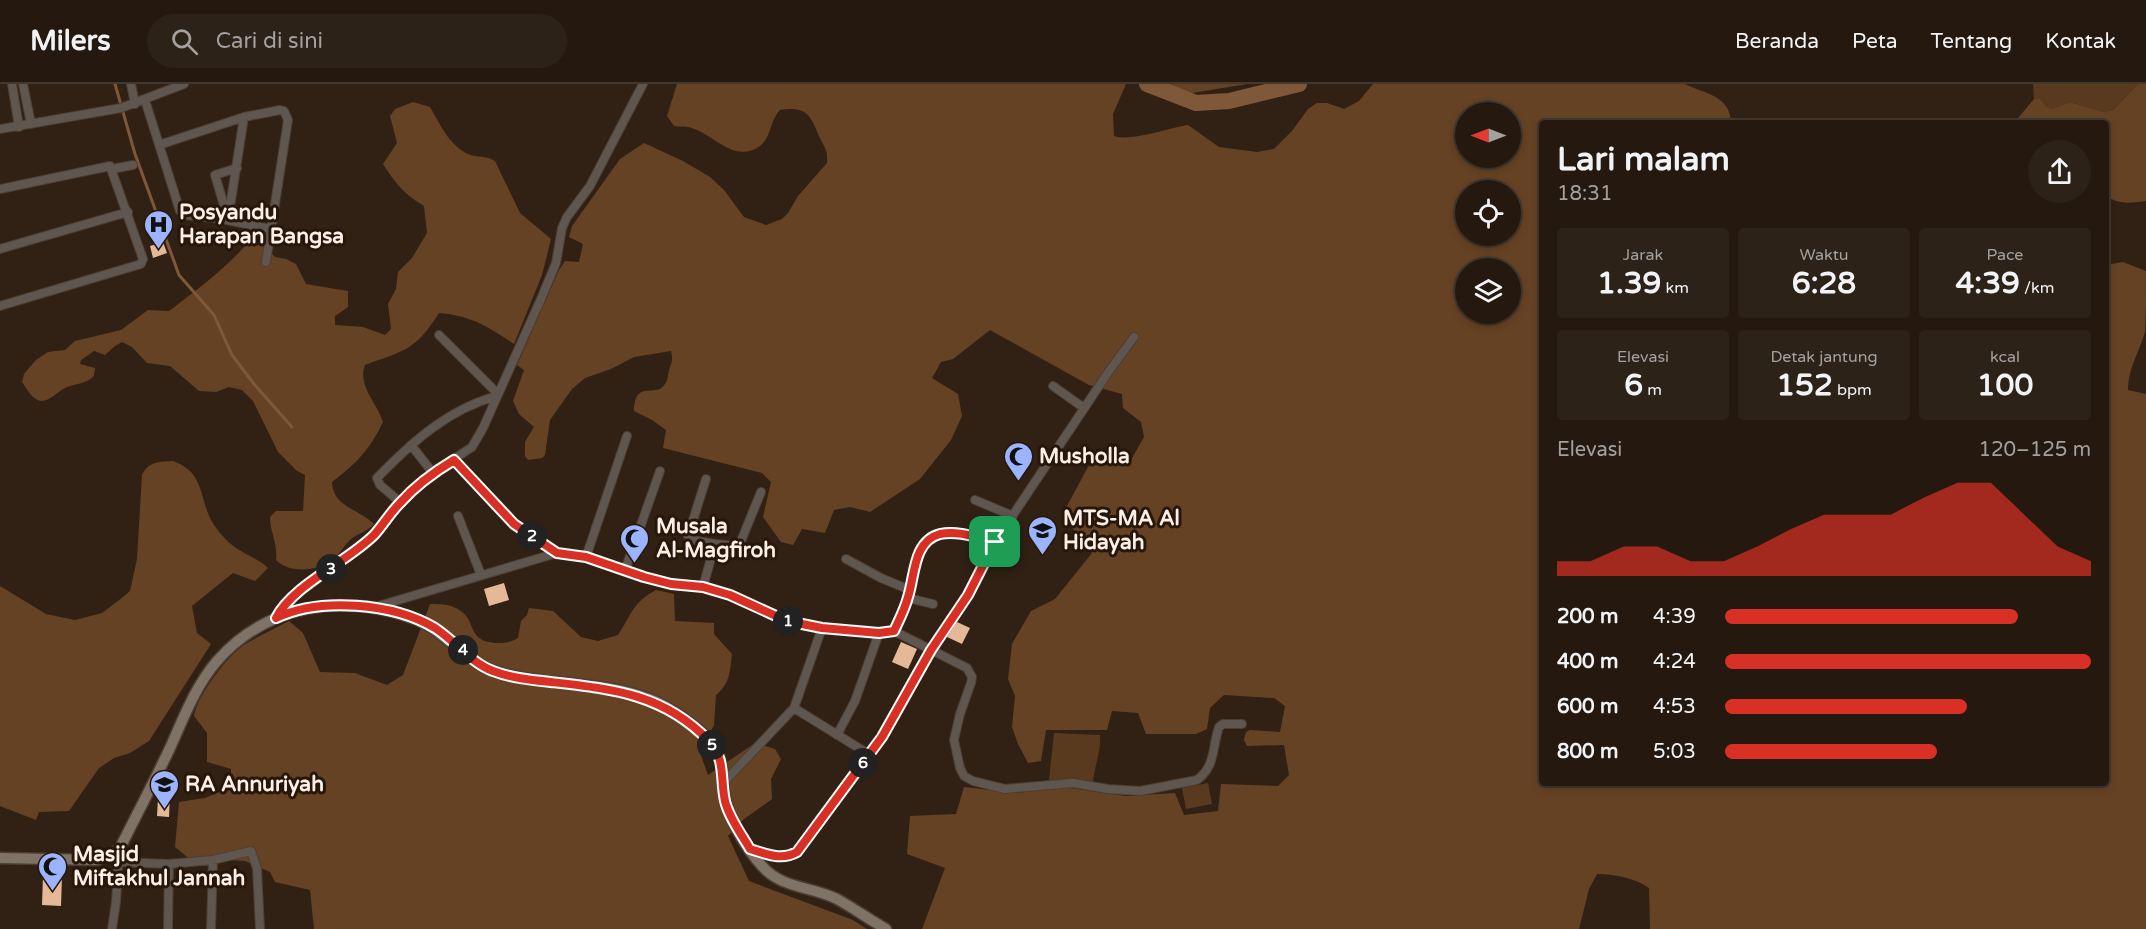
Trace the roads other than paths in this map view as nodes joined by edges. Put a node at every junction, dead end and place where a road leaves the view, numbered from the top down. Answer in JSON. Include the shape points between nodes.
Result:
{"nodes":[{"id":1,"x":12,"y":84,"type":"edge"},
{"id":2,"x":22,"y":84,"type":"edge"},
{"id":3,"x":131,"y":84,"type":"edge"},
{"id":4,"x":184,"y":84,"type":"edge"},
{"id":5,"x":643,"y":84,"type":"edge"},
{"id":6,"x":145,"y":100,"type":"junction"},
{"id":7,"x":135,"y":104,"type":"junction"},
{"id":8,"x":244,"y":117,"type":"junction"},
{"id":9,"x":31,"y":124,"type":"junction"},
{"id":10,"x":19,"y":126,"type":"junction"},
{"id":11,"x":0,"y":129,"type":"edge"},
{"id":12,"x":159,"y":145,"type":"junction"},
{"id":13,"x":134,"y":165,"type":"dead end"},
{"id":14,"x":109,"y":167,"type":"junction"},
{"id":15,"x":237,"y":168,"type":"junction"},
{"id":16,"x":0,"y":189,"type":"edge"},
{"id":17,"x":128,"y":212,"type":"junction"},
{"id":18,"x":228,"y":220,"type":"junction"},
{"id":19,"x":270,"y":229,"type":"junction"},
{"id":20,"x":0,"y":249,"type":"edge"},
{"id":21,"x":266,"y":262,"type":"dead end"},
{"id":22,"x":0,"y":306,"type":"edge"},
{"id":23,"x":439,"y":335,"type":"dead end"},
{"id":24,"x":1134,"y":337,"type":"dead end"},
{"id":25,"x":1053,"y":386,"type":"dead end"},
{"id":26,"x":497,"y":395,"type":"junction"},
{"id":27,"x":1084,"y":408,"type":"junction"},
{"id":28,"x":627,"y":436,"type":"dead end"},
{"id":29,"x":411,"y":445,"type":"junction"},
{"id":30,"x":454,"y":460,"type":"junction"},
{"id":31,"x":660,"y":471,"type":"dead end"},
{"id":32,"x":433,"y":473,"type":"junction"},
{"id":33,"x":706,"y":479,"type":"dead end"},
{"id":34,"x":762,"y":492,"type":"dead end"},
{"id":35,"x":975,"y":500,"type":"dead end"},
{"id":36,"x":400,"y":502,"type":"junction"},
{"id":37,"x":458,"y":516,"type":"dead end"},
{"id":38,"x":1013,"y":516,"type":"junction"},
{"id":39,"x":995,"y":542,"type":"junction"},
{"id":40,"x":715,"y":544,"type":"junction"},
{"id":41,"x":557,"y":553,"type":"junction"},
{"id":42,"x":586,"y":557,"type":"junction"},
{"id":43,"x":846,"y":559,"type":"dead end"},
{"id":44,"x":625,"y":570,"type":"junction"},
{"id":45,"x":481,"y":575,"type":"junction"},
{"id":46,"x":703,"y":587,"type":"junction"},
{"id":47,"x":909,"y":594,"type":"junction"},
{"id":48,"x":933,"y":604,"type":"dead end"},
{"id":49,"x":373,"y":607,"type":"junction"},
{"id":50,"x":276,"y":618,"type":"junction"},
{"id":51,"x":822,"y":628,"type":"junction"},
{"id":52,"x":894,"y":631,"type":"junction"},
{"id":53,"x":879,"y":633,"type":"junction"},
{"id":54,"x":931,"y":650,"type":"junction"},
{"id":55,"x":794,"y":708,"type":"junction"},
{"id":56,"x":1242,"y":724,"type":"dead end"},
{"id":57,"x":837,"y":735,"type":"junction"},
{"id":58,"x":870,"y":755,"type":"junction"},
{"id":59,"x":724,"y":782,"type":"junction"},
{"id":60,"x":750,"y":849,"type":"junction"},
{"id":61,"x":119,"y":850,"type":"junction"},
{"id":62,"x":0,"y":858,"type":"edge"},
{"id":63,"x":213,"y":860,"type":"junction"},
{"id":64,"x":118,"y":862,"type":"junction"},
{"id":65,"x":169,"y":864,"type":"junction"},
{"id":66,"x":112,"y":929,"type":"edge"},
{"id":67,"x":168,"y":929,"type":"edge"},
{"id":68,"x":211,"y":929,"type":"edge"},
{"id":69,"x":260,"y":929,"type":"edge"},
{"id":70,"x":885,"y":929,"type":"edge"}],
"edges":[{"from":1,"to":10,"type":"street"},
{"from":2,"to":9,"type":"street"},
{"from":3,"to":7,"type":"street"},
{"from":4,"to":6,"type":"street"},
{"from":5,"to":26,"type":"street","via":[[590,186],[567,217],[542,299]]},
{"from":6,"to":7,"type":"street"},
{"from":6,"to":12,"type":"street"},
{"from":7,"to":9,"type":"street"},
{"from":8,"to":12,"type":"street"},
{"from":8,"to":15,"type":"street"},
{"from":8,"to":19,"type":"street","via":[[280,110],[287,115]]},
{"from":9,"to":10,"type":"street"},
{"from":10,"to":11,"type":"street"},
{"from":12,"to":18,"type":"street","via":[[180,211],[185,215]]},
{"from":13,"to":14,"type":"street"},
{"from":14,"to":16,"type":"street"},
{"from":14,"to":17,"type":"street"},
{"from":15,"to":18,"type":"street"},
{"from":15,"to":18,"type":"street","via":[[215,175]]},
{"from":17,"to":20,"type":"street"},
{"from":17,"to":22,"type":"street","via":[[143,259],[141,264]]},
{"from":18,"to":19,"type":"street"},
{"from":19,"to":21,"type":"street"},
{"from":23,"to":26,"type":"street"},
{"from":24,"to":27,"type":"street"},
{"from":25,"to":27,"type":"street"},
{"from":26,"to":29,"type":"street","via":[[452,415]]},
{"from":26,"to":30,"type":"street","via":[[472,447]]},
{"from":27,"to":38,"type":"street"},
{"from":28,"to":42,"type":"street"},
{"from":29,"to":32,"type":"street"},
{"from":29,"to":36,"type":"street","via":[[377,478]]},
{"from":30,"to":32,"type":"street"},
{"from":30,"to":41,"type":"street","via":[[514,524]]},
{"from":31,"to":44,"type":"street"},
{"from":32,"to":36,"type":"street"},
{"from":33,"to":40,"type":"street","via":[[688,536]]},
{"from":34,"to":40,"type":"street","via":[[741,541],[736,546]]},
{"from":35,"to":38,"type":"street"},
{"from":36,"to":50,"type":"street","via":[[374,535],[286,602]]},
{"from":37,"to":45,"type":"street"},
{"from":38,"to":39,"type":"street"},
{"from":39,"to":47,"type":"street","via":[[959,533],[934,536],[922,547]]},
{"from":39,"to":54,"type":"street","via":[[968,595]]},
{"from":40,"to":46,"type":"street"},
{"from":41,"to":42,"type":"street"},
{"from":41,"to":45,"type":"street"},
{"from":42,"to":44,"type":"street"},
{"from":43,"to":47,"type":"street"},
{"from":44,"to":46,"type":"street","via":[[671,584]]},
{"from":45,"to":49,"type":"street"},
{"from":46,"to":51,"type":"street","via":[[787,621]]},
{"from":47,"to":48,"type":"street"},
{"from":47,"to":52,"type":"street"},
{"from":49,"to":50,"type":"main road","via":[[319,606]]},
{"from":49,"to":59,"type":"main road","via":[[415,618],[435,628],[494,671],[609,689],[675,712],[716,750]]},
{"from":50,"to":61,"type":"main road","via":[[216,662]]},
{"from":51,"to":53,"type":"street"},
{"from":51,"to":55,"type":"street"},
{"from":52,"to":53,"type":"street"},
{"from":52,"to":54,"type":"street"},
{"from":53,"to":57,"type":"street","via":[[855,701]]},
{"from":54,"to":56,"type":"street","via":[[968,668],[971,674],[954,740],[964,776],[983,783],[1015,789],[1073,783],[1140,791],[1197,780],[1210,766],[1219,727]]},
{"from":54,"to":58,"type":"street"},
{"from":55,"to":57,"type":"street"},
{"from":55,"to":59,"type":"street"},
{"from":57,"to":58,"type":"street"},
{"from":58,"to":60,"type":"street","via":[[797,852],[780,858]]},
{"from":59,"to":60,"type":"main road","via":[[725,802]]},
{"from":60,"to":70,"type":"main road","via":[[778,880],[835,898]]},
{"from":61,"to":62,"type":"main road","via":[[97,860]]},
{"from":61,"to":64,"type":"street"},
{"from":63,"to":65,"type":"street"},
{"from":63,"to":68,"type":"street"},
{"from":63,"to":69,"type":"street","via":[[249,850],[253,853],[258,868]]},
{"from":64,"to":65,"type":"street"},
{"from":64,"to":66,"type":"street"},
{"from":65,"to":67,"type":"street"}]}
